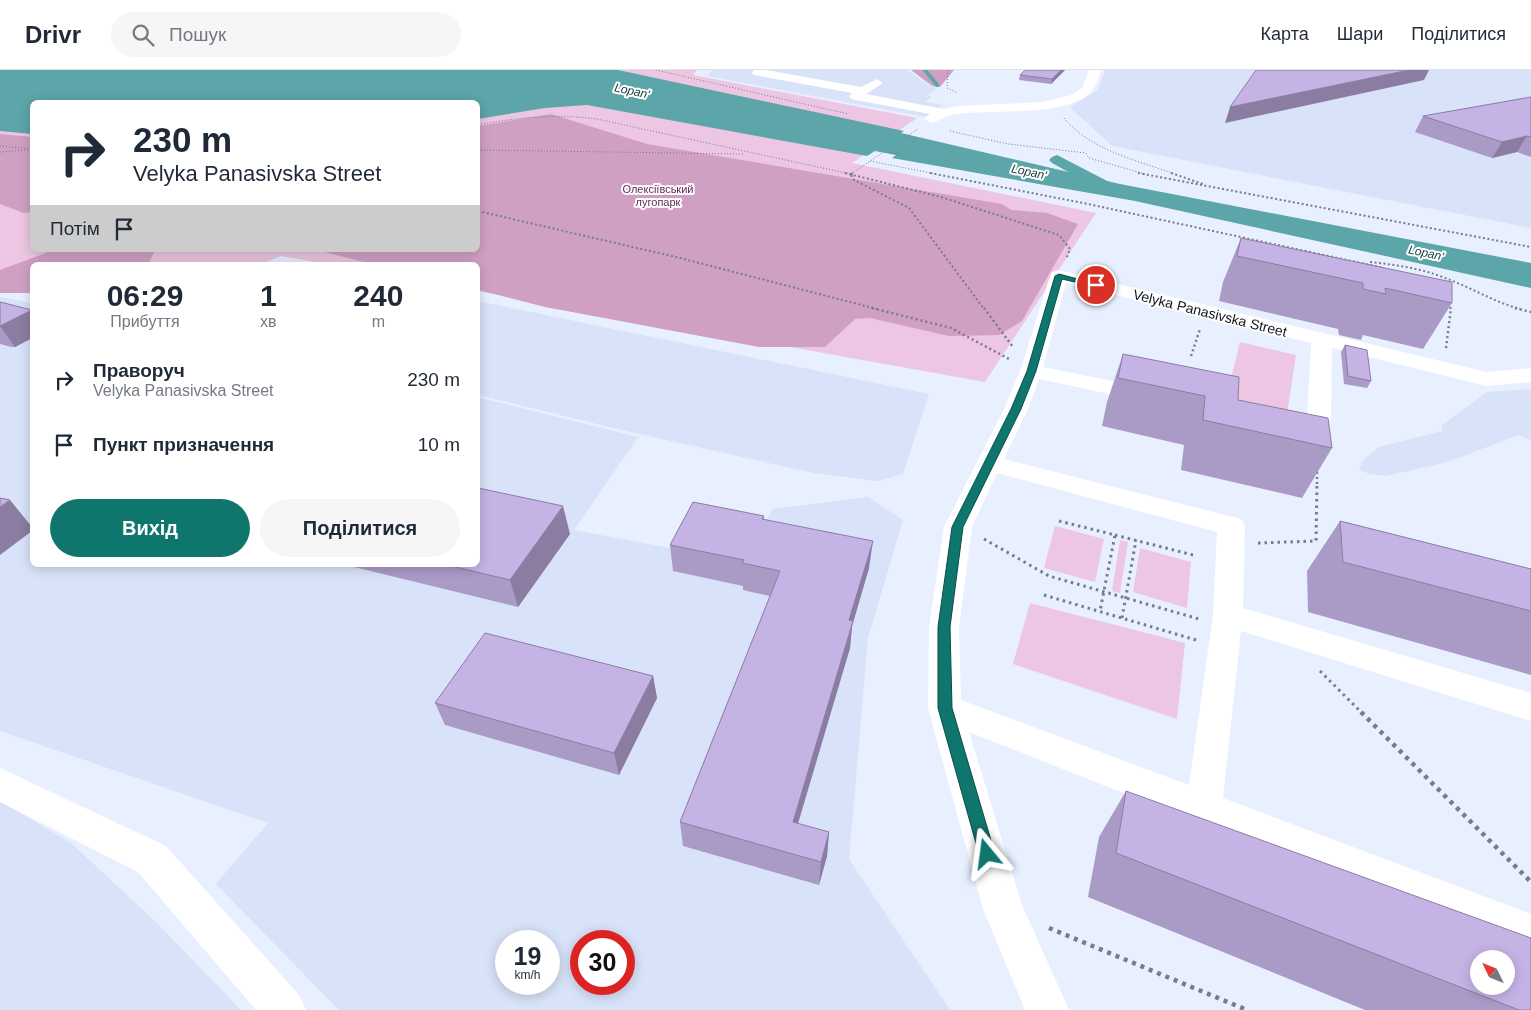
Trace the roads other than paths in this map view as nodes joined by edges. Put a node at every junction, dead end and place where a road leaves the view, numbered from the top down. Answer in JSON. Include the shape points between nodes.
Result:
{"nodes":[{"id":1,"x":760,"y":70,"type":"edge"},
{"id":2,"x":1095,"y":70,"type":"edge"},
{"id":3,"x":877,"y":83,"type":"dead end"},
{"id":4,"x":863,"y":91,"type":"junction"},
{"id":5,"x":944,"y":113,"type":"junction"},
{"id":6,"x":931,"y":119,"type":"road end"},
{"id":7,"x":1322,"y":340,"type":"junction"},
{"id":8,"x":1031,"y":371,"type":"junction"},
{"id":9,"x":1531,"y":376,"type":"edge"},
{"id":10,"x":1165,"y":399,"type":"edge"},
{"id":11,"x":1319,"y":419,"type":"edge"},
{"id":12,"x":989,"y":463,"type":"junction"},
{"id":13,"x":1226,"y":630,"type":"junction"},
{"id":14,"x":1531,"y":707,"type":"edge"},
{"id":15,"x":945,"y":708,"type":"junction"},
{"id":16,"x":0,"y":784,"type":"edge"},
{"id":17,"x":1204,"y":809,"type":"junction"},
{"id":18,"x":1531,"y":934,"type":"edge"},
{"id":19,"x":284,"y":1010,"type":"edge"},
{"id":20,"x":1047,"y":1010,"type":"edge"}],
"edges":[{"from":1,"to":4,"type":"street","via":[[758,73]]},
{"from":2,"to":5,"type":"street","via":[[1085,92],[1054,104]]},
{"from":3,"to":4,"type":"street"},
{"from":4,"to":5,"type":"street","via":[[855,96]]},
{"from":5,"to":6,"type":"street"},
{"from":7,"to":8,"type":"street","name":"Velyka Panasivska Street","via":[[1059,276]]},
{"from":7,"to":9,"type":"street","name":"Velyka Panasivska Street","via":[[1487,379]]},
{"from":7,"to":11,"type":"street"},
{"from":8,"to":10,"type":"street"},
{"from":8,"to":12,"type":"street"},
{"from":12,"to":13,"type":"street","via":[[1231,526]]},
{"from":12,"to":15,"type":"street","via":[[959,524],[944,627]]},
{"from":13,"to":14,"type":"street"},
{"from":13,"to":17,"type":"street"},
{"from":15,"to":17,"type":"street"},
{"from":15,"to":20,"type":"street","via":[[1003,909]]},
{"from":16,"to":19,"type":"street","via":[[152,859]]},
{"from":17,"to":18,"type":"street"}]}
